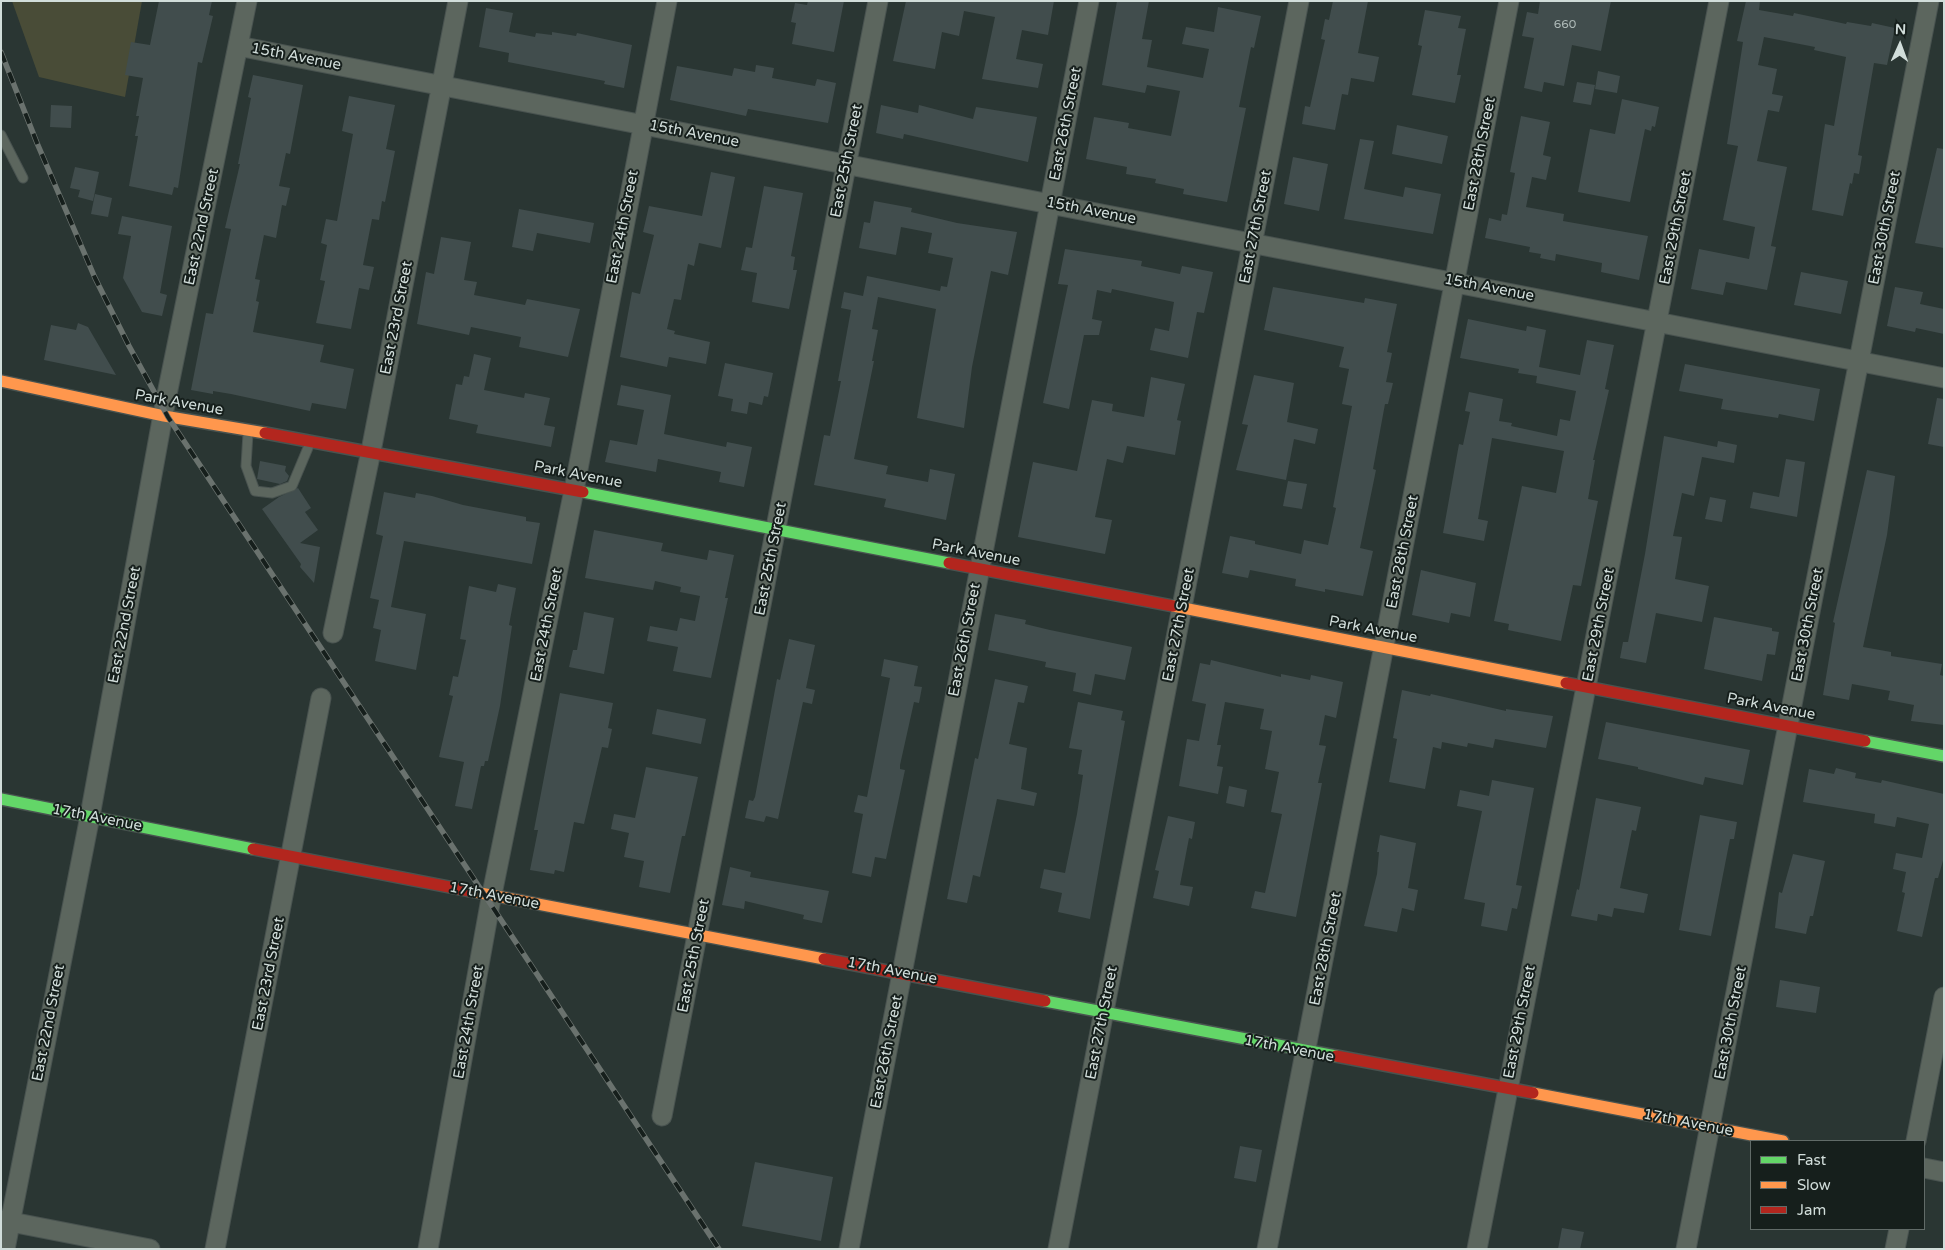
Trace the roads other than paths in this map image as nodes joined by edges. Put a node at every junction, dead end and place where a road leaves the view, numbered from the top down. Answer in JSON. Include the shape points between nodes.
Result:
{"nodes":[{"id":1,"x":247,"y":1,"type":"edge"},
{"id":2,"x":458,"y":1,"type":"edge"},
{"id":3,"x":667,"y":1,"type":"edge"},
{"id":4,"x":878,"y":1,"type":"edge"},
{"id":5,"x":1089,"y":1,"type":"edge"},
{"id":6,"x":1300,"y":1,"type":"edge"},
{"id":7,"x":1509,"y":1,"type":"edge"},
{"id":8,"x":1719,"y":1,"type":"edge"},
{"id":9,"x":1929,"y":1,"type":"edge"},
{"id":10,"x":238,"y":46,"type":"junction"},
{"id":11,"x":442,"y":86,"type":"junction"},
{"id":12,"x":643,"y":125,"type":"junction"},
{"id":13,"x":1,"y":134,"type":"edge"},
{"id":14,"x":846,"y":164,"type":"junction"},
{"id":15,"x":23,"y":178,"type":"dead end"},
{"id":16,"x":1051,"y":203,"type":"junction"},
{"id":17,"x":1253,"y":242,"type":"junction"},
{"id":18,"x":1456,"y":282,"type":"junction"},
{"id":19,"x":1658,"y":321,"type":"junction"},
{"id":20,"x":1859,"y":361,"type":"junction"},
{"id":21,"x":1944,"y":378,"type":"edge"},
{"id":22,"x":1,"y":381,"type":"edge"},
{"id":23,"x":164,"y":416,"type":"junction"},
{"id":24,"x":249,"y":430,"type":"junction"},
{"id":25,"x":311,"y":441,"type":"junction"},
{"id":26,"x":371,"y":452,"type":"junction"},
{"id":27,"x":574,"y":490,"type":"junction"},
{"id":28,"x":777,"y":529,"type":"junction"},
{"id":29,"x":979,"y":568,"type":"junction"},
{"id":30,"x":1182,"y":608,"type":"junction"},
{"id":31,"x":332,"y":633,"type":"dead end"},
{"id":32,"x":1385,"y":647,"type":"junction"},
{"id":33,"x":1586,"y":686,"type":"junction"},
{"id":34,"x":321,"y":698,"type":"dead end"},
{"id":35,"x":1789,"y":726,"type":"junction"},
{"id":36,"x":1944,"y":756,"type":"edge"},
{"id":37,"x":1,"y":799,"type":"edge"},
{"id":38,"x":90,"y":816,"type":"junction"},
{"id":39,"x":292,"y":856,"type":"junction"},
{"id":40,"x":492,"y":896,"type":"junction"},
{"id":41,"x":698,"y":934,"type":"junction"},
{"id":42,"x":902,"y":973,"type":"junction"},
{"id":43,"x":1944,"y":997,"type":"edge"},
{"id":44,"x":1104,"y":1012,"type":"junction"},
{"id":45,"x":1306,"y":1052,"type":"junction"},
{"id":46,"x":1507,"y":1089,"type":"junction"},
{"id":47,"x":662,"y":1116,"type":"dead end"},
{"id":48,"x":1711,"y":1128,"type":"junction"},
{"id":49,"x":1777,"y":1140,"type":"edge"},
{"id":50,"x":1916,"y":1140,"type":"edge"},
{"id":51,"x":1925,"y":1168,"type":"edge"},
{"id":52,"x":1944,"y":1172,"type":"edge"},
{"id":53,"x":6,"y":1221,"type":"edge"},
{"id":54,"x":1899,"y":1230,"type":"edge"},
{"id":55,"x":5,"y":1249,"type":"edge"},
{"id":56,"x":150,"y":1249,"type":"edge"},
{"id":57,"x":215,"y":1249,"type":"edge"},
{"id":58,"x":428,"y":1249,"type":"edge"},
{"id":59,"x":849,"y":1249,"type":"edge"},
{"id":60,"x":1058,"y":1249,"type":"edge"},
{"id":61,"x":1268,"y":1249,"type":"edge"},
{"id":62,"x":1477,"y":1249,"type":"edge"},
{"id":63,"x":1686,"y":1249,"type":"edge"},
{"id":64,"x":1895,"y":1249,"type":"edge"}],
"edges":[{"from":1,"to":10,"type":"street","name":"East 22nd Street"},
{"from":2,"to":11,"type":"street","name":"East 23rd Street"},
{"from":3,"to":12,"type":"street","name":"East 24th Street"},
{"from":4,"to":14,"type":"street","name":"East 25th Street"},
{"from":5,"to":16,"type":"street","name":"East 26th Street"},
{"from":6,"to":17,"type":"street","name":"East 27th Street"},
{"from":7,"to":18,"type":"street","name":"East 28th Street"},
{"from":8,"to":19,"type":"street","name":"East 29th Street"},
{"from":9,"to":20,"type":"street","name":"East 30th Street"},
{"from":10,"to":11,"type":"street","name":"15th Avenue"},
{"from":10,"to":23,"type":"street","name":"East 22nd Street"},
{"from":11,"to":12,"type":"street","name":"15th Avenue"},
{"from":11,"to":26,"type":"street","name":"East 23rd Street"},
{"from":12,"to":14,"type":"street","name":"15th Avenue"},
{"from":12,"to":27,"type":"street","name":"East 24th Street"},
{"from":13,"to":15,"type":"lane"},
{"from":14,"to":16,"type":"street","name":"15th Avenue"},
{"from":14,"to":28,"type":"street","name":"East 25th Street"},
{"from":16,"to":17,"type":"street","name":"15th Avenue"},
{"from":16,"to":29,"type":"street","name":"East 26th Street"},
{"from":17,"to":18,"type":"street","name":"15th Avenue"},
{"from":17,"to":30,"type":"street","name":"East 27th Street"},
{"from":18,"to":19,"type":"street","name":"15th Avenue"},
{"from":18,"to":32,"type":"street","name":"East 28th Street"},
{"from":19,"to":20,"type":"street","name":"15th Avenue"},
{"from":19,"to":33,"type":"street","name":"East 29th Street"},
{"from":20,"to":21,"type":"street","name":"15th Avenue"},
{"from":20,"to":35,"type":"street","name":"East 30th Street"},
{"from":22,"to":23,"type":"street","name":"Park Avenue"},
{"from":23,"to":24,"type":"street","name":"Park Avenue"},
{"from":23,"to":38,"type":"street","name":"East 22nd Street"},
{"from":24,"to":25,"type":"street","name":"Park Avenue"},
{"from":24,"to":25,"type":"lane","via":[[246,466],[255,491],[272,493],[292,486]]},
{"from":25,"to":26,"type":"street","name":"Park Avenue"},
{"from":26,"to":27,"type":"street","name":"Park Avenue"},
{"from":26,"to":31,"type":"street","name":"East 23rd Street"},
{"from":27,"to":28,"type":"street","name":"Park Avenue"},
{"from":27,"to":40,"type":"street","name":"East 24th Street"},
{"from":28,"to":29,"type":"street","name":"Park Avenue"},
{"from":28,"to":41,"type":"street","name":"East 25th Street"},
{"from":29,"to":30,"type":"street","name":"Park Avenue"},
{"from":29,"to":42,"type":"street","name":"East 26th Street"},
{"from":30,"to":32,"type":"street","name":"Park Avenue"},
{"from":30,"to":44,"type":"street","name":"East 27th Street"},
{"from":32,"to":33,"type":"street","name":"Park Avenue"},
{"from":32,"to":45,"type":"street","name":"East 28th Street"},
{"from":33,"to":35,"type":"street","name":"Park Avenue"},
{"from":33,"to":46,"type":"street","name":"East 29th Street"},
{"from":34,"to":39,"type":"street","name":"East 23rd Street"},
{"from":35,"to":36,"type":"street","name":"Park Avenue"},
{"from":35,"to":48,"type":"street","name":"East 30th Street"},
{"from":37,"to":38,"type":"street","name":"17th Avenue"},
{"from":38,"to":39,"type":"street","name":"17th Avenue"},
{"from":38,"to":53,"type":"street","name":"East 22nd Street"},
{"from":39,"to":40,"type":"street","name":"17th Avenue"},
{"from":39,"to":57,"type":"street","name":"East 23rd Street"},
{"from":40,"to":41,"type":"street","name":"17th Avenue"},
{"from":40,"to":58,"type":"street","name":"East 24th Street"},
{"from":41,"to":42,"type":"street","name":"17th Avenue"},
{"from":41,"to":47,"type":"street","name":"East 25th Street"},
{"from":42,"to":44,"type":"street","name":"17th Avenue"},
{"from":42,"to":59,"type":"street","name":"East 26th Street"},
{"from":43,"to":50,"type":"street"},
{"from":44,"to":45,"type":"street","name":"17th Avenue"},
{"from":44,"to":60,"type":"street","name":"East 27th Street"},
{"from":45,"to":46,"type":"street","name":"17th Avenue"},
{"from":45,"to":61,"type":"street","name":"East 28th Street"},
{"from":46,"to":48,"type":"street","name":"17th Avenue"},
{"from":46,"to":62,"type":"street","name":"East 29th Street"},
{"from":48,"to":49,"type":"street","name":"17th Avenue"},
{"from":48,"to":63,"type":"street","name":"East 30th Street"},
{"from":51,"to":52,"type":"street"},
{"from":53,"to":55,"type":"street","name":"East 22nd Street"},
{"from":53,"to":56,"type":"street"},
{"from":54,"to":64,"type":"street"}]}
